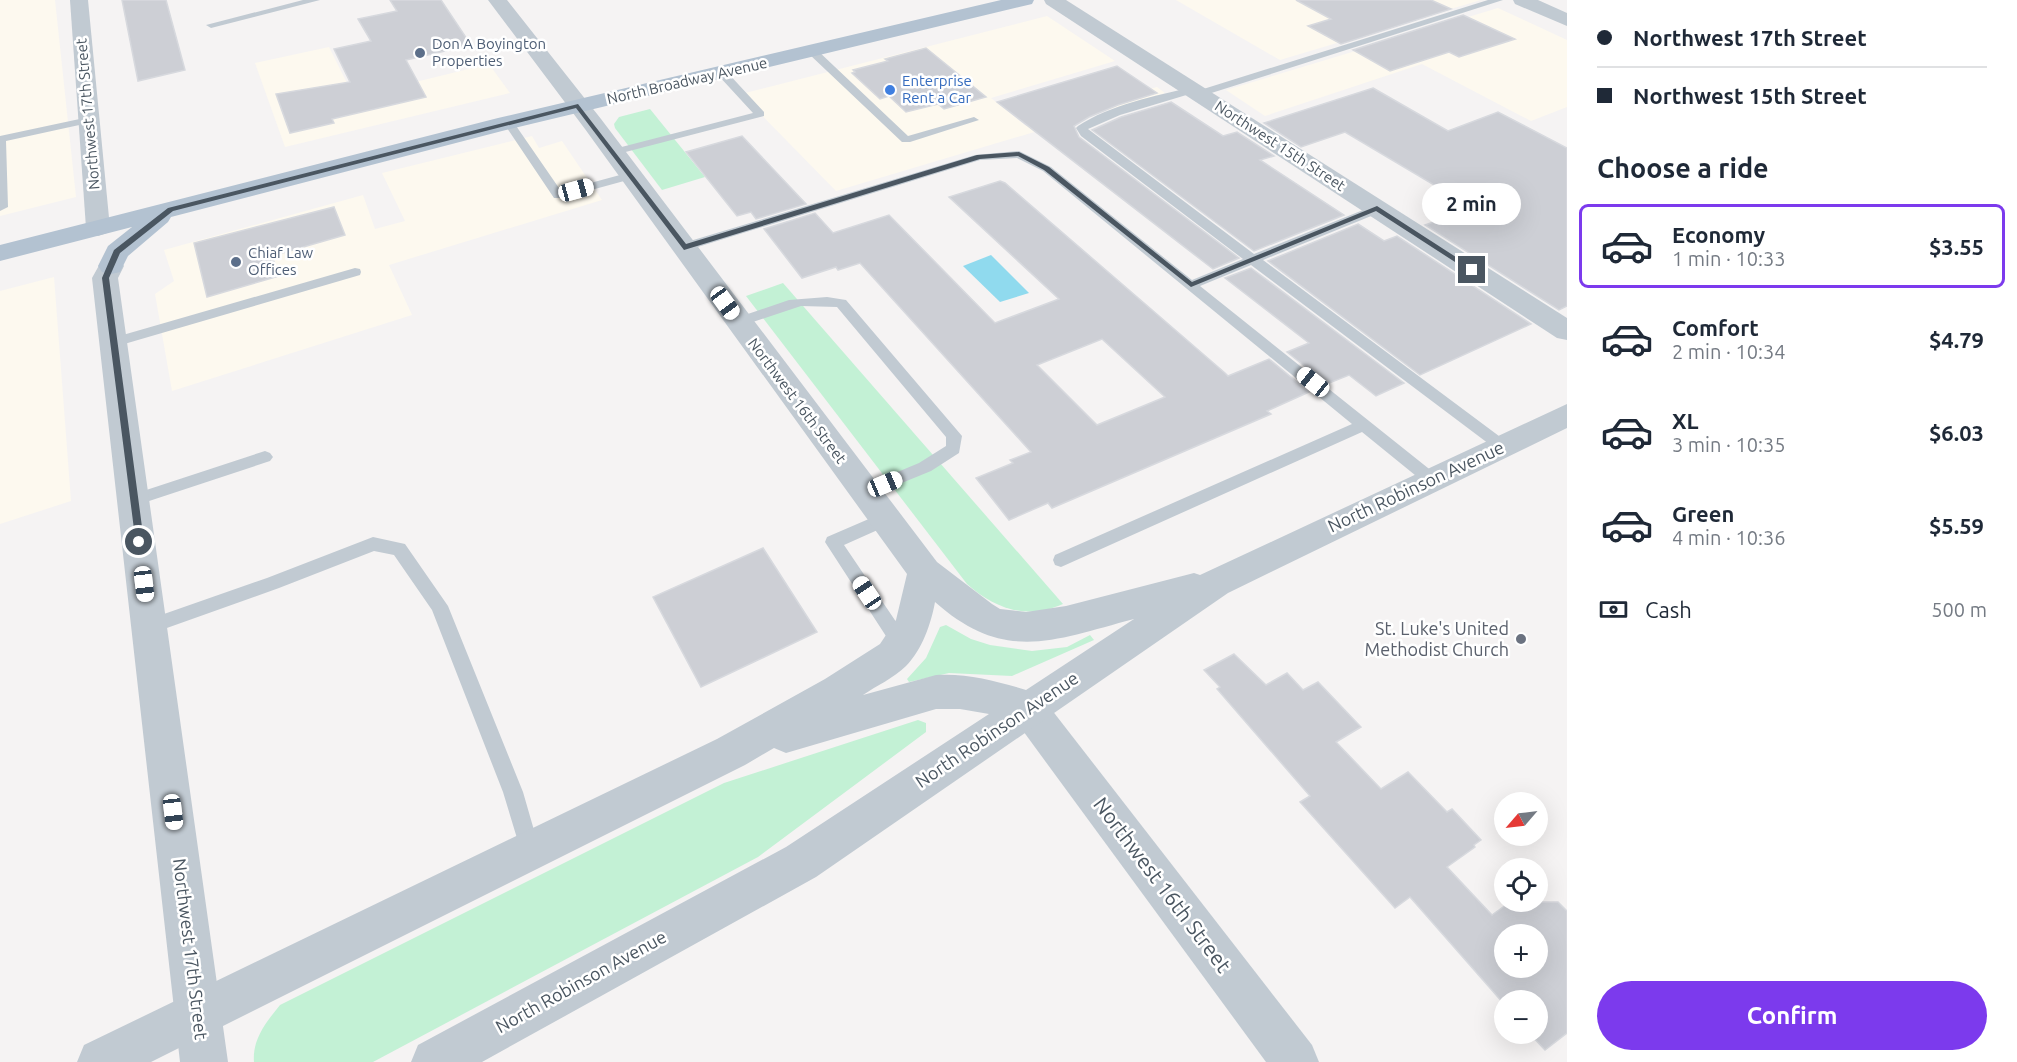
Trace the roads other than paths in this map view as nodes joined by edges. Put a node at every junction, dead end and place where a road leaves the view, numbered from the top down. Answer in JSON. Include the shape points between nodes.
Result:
{"nodes":[{"id":1,"x":79,"y":0,"type":"edge"},
{"id":2,"x":315,"y":0,"type":"edge"},
{"id":3,"x":496,"y":0,"type":"edge"},
{"id":4,"x":1025,"y":0,"type":"edge"},
{"id":5,"x":1053,"y":0,"type":"edge"},
{"id":6,"x":1498,"y":0,"type":"edge"},
{"id":7,"x":1522,"y":0,"type":"edge"},
{"id":8,"x":1567,"y":20,"type":"edge"},
{"id":9,"x":211,"y":25,"type":"dead end"},
{"id":10,"x":812,"y":51,"type":"junction"},
{"id":11,"x":722,"y":73,"type":"junction"},
{"id":12,"x":1195,"y":92,"type":"junction"},
{"id":13,"x":578,"y":106,"type":"junction"},
{"id":14,"x":89,"y":120,"type":"junction"},
{"id":15,"x":974,"y":120,"type":"dead end"},
{"id":16,"x":508,"y":122,"type":"junction"},
{"id":17,"x":0,"y":139,"type":"edge"},
{"id":18,"x":614,"y":152,"type":"junction"},
{"id":19,"x":631,"y":176,"type":"junction"},
{"id":20,"x":0,"y":207,"type":"edge"},
{"id":21,"x":1377,"y":208,"type":"junction"},
{"id":22,"x":170,"y":209,"type":"junction"},
{"id":23,"x":98,"y":228,"type":"junction"},
{"id":24,"x":684,"y":247,"type":"junction"},
{"id":25,"x":0,"y":253,"type":"edge"},
{"id":26,"x":1252,"y":260,"type":"junction"},
{"id":27,"x":111,"y":266,"type":"joint"},
{"id":28,"x":355,"y":272,"type":"dead end"},
{"id":29,"x":1191,"y":285,"type":"junction"},
{"id":30,"x":738,"y":322,"type":"junction"},
{"id":31,"x":1567,"y":331,"type":"edge"},
{"id":32,"x":114,"y":342,"type":"junction"},
{"id":33,"x":1567,"y":415,"type":"edge"},
{"id":34,"x":1365,"y":424,"type":"junction"},
{"id":35,"x":1502,"y":447,"type":"junction"},
{"id":36,"x":265,"y":457,"type":"dead end"},
{"id":37,"x":1432,"y":480,"type":"junction"},
{"id":38,"x":865,"y":492,"type":"junction"},
{"id":39,"x":134,"y":500,"type":"junction"},
{"id":40,"x":885,"y":519,"type":"junction"},
{"id":41,"x":1060,"y":560,"type":"dead end"},
{"id":42,"x":925,"y":572,"type":"junction"},
{"id":43,"x":1216,"y":582,"type":"junction"},
{"id":44,"x":150,"y":626,"type":"junction"},
{"id":45,"x":901,"y":644,"type":"junction"},
{"id":46,"x":1028,"y":708,"type":"junction"},
{"id":47,"x":731,"y":752,"type":"junction"},
{"id":48,"x":530,"y":852,"type":"junction"},
{"id":49,"x":199,"y":1014,"type":"junction"},
{"id":50,"x":101,"y":1062,"type":"edge"},
{"id":51,"x":204,"y":1062,"type":"edge"},
{"id":52,"x":435,"y":1062,"type":"edge"},
{"id":53,"x":1295,"y":1062,"type":"edge"}],
"edges":[{"from":1,"to":14,"type":"street","name":"Northwest 17th Street"},
{"from":2,"to":9,"type":"lane"},
{"from":3,"to":13,"type":"street","name":"Northwest 16th Street"},
{"from":4,"to":10,"type":"main road","name":"North Broadway Avenue"},
{"from":5,"to":12,"type":"street","name":"Northwest 15th Street"},
{"from":6,"to":12,"type":"lane"},
{"from":7,"to":8,"type":"street"},
{"from":10,"to":11,"type":"main road","name":"North Broadway Avenue"},
{"from":10,"to":15,"type":"lane","via":[[906,140]]},
{"from":11,"to":13,"type":"main road","name":"North Broadway Avenue"},
{"from":11,"to":18,"type":"lane","via":[[760,114]]},
{"from":12,"to":21,"type":"street","name":"Northwest 15th Street"},
{"from":12,"to":26,"type":"lane","via":[[1085,124],[1084,134]]},
{"from":13,"to":16,"type":"main road","name":"North Broadway Avenue"},
{"from":13,"to":18,"type":"street","name":"Northwest 16th Street"},
{"from":14,"to":17,"type":"lane"},
{"from":14,"to":23,"type":"street","name":"Northwest 17th Street"},
{"from":16,"to":19,"type":"lane","via":[[558,195]]},
{"from":16,"to":22,"type":"main road","name":"North Broadway Avenue"},
{"from":17,"to":20,"type":"lane"},
{"from":18,"to":19,"type":"street","name":"Northwest 16th Street"},
{"from":19,"to":24,"type":"street","name":"Northwest 16th Street"},
{"from":21,"to":26,"type":"lane"},
{"from":21,"to":31,"type":"street","name":"Northwest 15th Street"},
{"from":22,"to":23,"type":"main road","name":"North Broadway Avenue"},
{"from":22,"to":27,"type":"main road","via":[[117,252]]},
{"from":23,"to":25,"type":"main road","name":"North Broadway Avenue"},
{"from":24,"to":29,"type":"lane","via":[[979,157],[1019,154],[1047,169]]},
{"from":24,"to":30,"type":"street","name":"Northwest 16th Street"},
{"from":26,"to":29,"type":"lane"},
{"from":26,"to":35,"type":"lane"},
{"from":27,"to":32,"type":"street","name":"Northwest 17th Street","via":[[105,278]]},
{"from":28,"to":32,"type":"lane"},
{"from":29,"to":34,"type":"lane"},
{"from":30,"to":38,"type":"street","name":"Northwest 16th Street"},
{"from":30,"to":38,"type":"lane","via":[[793,303],[821,299],[841,303],[954,436],[954,449],[925,467]]},
{"from":32,"to":39,"type":"street","name":"Northwest 17th Street"},
{"from":33,"to":35,"type":"street","name":"North Robinson Avenue"},
{"from":34,"to":37,"type":"lane"},
{"from":34,"to":41,"type":"lane"},
{"from":35,"to":37,"type":"street","name":"North Robinson Avenue"},
{"from":36,"to":39,"type":"lane"},
{"from":37,"to":43,"type":"street","name":"North Robinson Avenue"},
{"from":38,"to":40,"type":"street","name":"Northwest 16th Street"},
{"from":39,"to":44,"type":"street","name":"Northwest 17th Street"},
{"from":40,"to":42,"type":"street","name":"Northwest 16th Street"},
{"from":40,"to":45,"type":"lane","via":[[833,542]]},
{"from":42,"to":43,"type":"street","name":"Northwest 16th Street","via":[[979,615],[1018,628],[1063,623]]},
{"from":42,"to":45,"type":"street","via":[[914,623]]},
{"from":43,"to":46,"type":"street","name":"North Robinson Avenue"},
{"from":44,"to":48,"type":"lane","via":[[373,544],[399,549],[440,606],[513,792]]},
{"from":44,"to":49,"type":"street","name":"Northwest 17th Street"},
{"from":45,"to":47,"type":"street","via":[[893,655],[838,691]]},
{"from":46,"to":47,"type":"street","via":[[981,694],[936,692]]},
{"from":46,"to":52,"type":"street","name":"North Robinson Avenue","via":[[801,862]]},
{"from":46,"to":53,"type":"street","name":"Northwest 16th Street"},
{"from":47,"to":48,"type":"street"},
{"from":48,"to":49,"type":"street"},
{"from":49,"to":50,"type":"street"},
{"from":49,"to":51,"type":"street","name":"Northwest 17th Street"}]}
